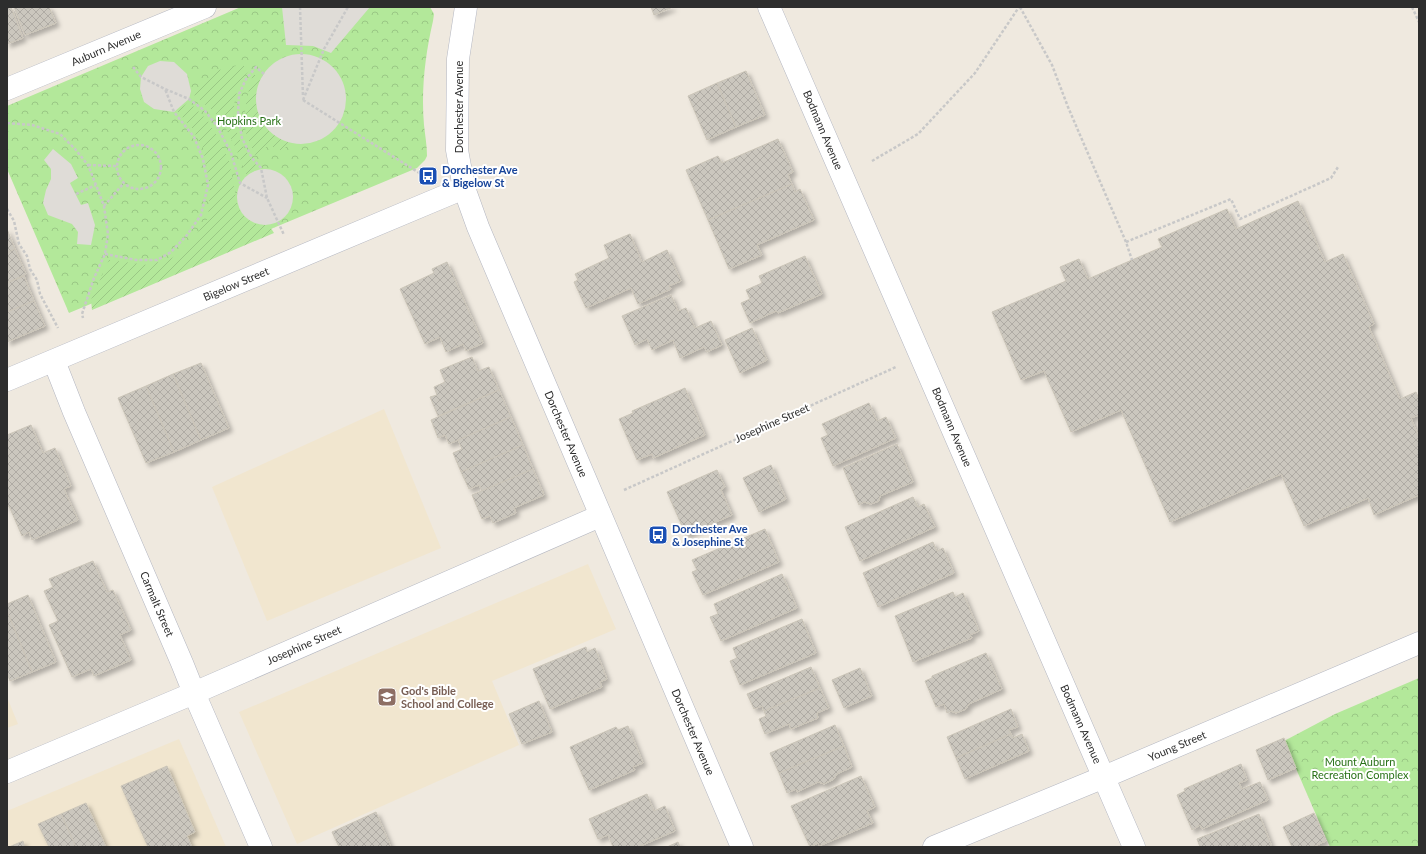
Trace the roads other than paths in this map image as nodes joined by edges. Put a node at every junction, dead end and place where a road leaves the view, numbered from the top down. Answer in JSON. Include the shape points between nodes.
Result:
{"nodes":[{"id":1,"x":205,"y":7,"type":"edge"},
{"id":2,"x":466,"y":7,"type":"edge"},
{"id":3,"x":769,"y":7,"type":"edge"},
{"id":4,"x":7,"y":89,"type":"edge"},
{"id":5,"x":464,"y":188,"type":"junction"},
{"id":6,"x":54,"y":361,"type":"junction"},
{"id":7,"x":7,"y":380,"type":"edge"},
{"id":8,"x":600,"y":516,"type":"junction"},
{"id":9,"x":1419,"y":643,"type":"edge"},
{"id":10,"x":194,"y":693,"type":"junction"},
{"id":11,"x":7,"y":772,"type":"edge"},
{"id":12,"x":1104,"y":777,"type":"junction"},
{"id":13,"x":261,"y":847,"type":"edge"},
{"id":14,"x":742,"y":847,"type":"edge"},
{"id":15,"x":934,"y":847,"type":"edge"},
{"id":16,"x":1134,"y":847,"type":"edge"}],
"edges":[{"from":1,"to":4,"type":"street","name":"Auburn Avenue"},
{"from":2,"to":5,"type":"street","name":"Dorchester Avenue","via":[[458,59],[457,117],[457,150]]},
{"from":3,"to":12,"type":"street","name":"Bodmann Avenue"},
{"from":5,"to":6,"type":"street","name":"Bigelow Street"},
{"from":5,"to":8,"type":"street","name":"Dorchester Avenue","via":[[478,227]]},
{"from":6,"to":7,"type":"street","name":"Bigelow Street"},
{"from":6,"to":10,"type":"street","name":"Carmalt Street"},
{"from":8,"to":10,"type":"street","name":"Josephine Street"},
{"from":8,"to":14,"type":"street","name":"Dorchester Avenue"},
{"from":9,"to":12,"type":"street","name":"Young Street"},
{"from":10,"to":11,"type":"street","name":"Josephine Street"},
{"from":10,"to":13,"type":"street","name":"Carmalt Street"},
{"from":12,"to":15,"type":"street","name":"Young Street"},
{"from":12,"to":16,"type":"street","name":"Bodmann Avenue"}]}
